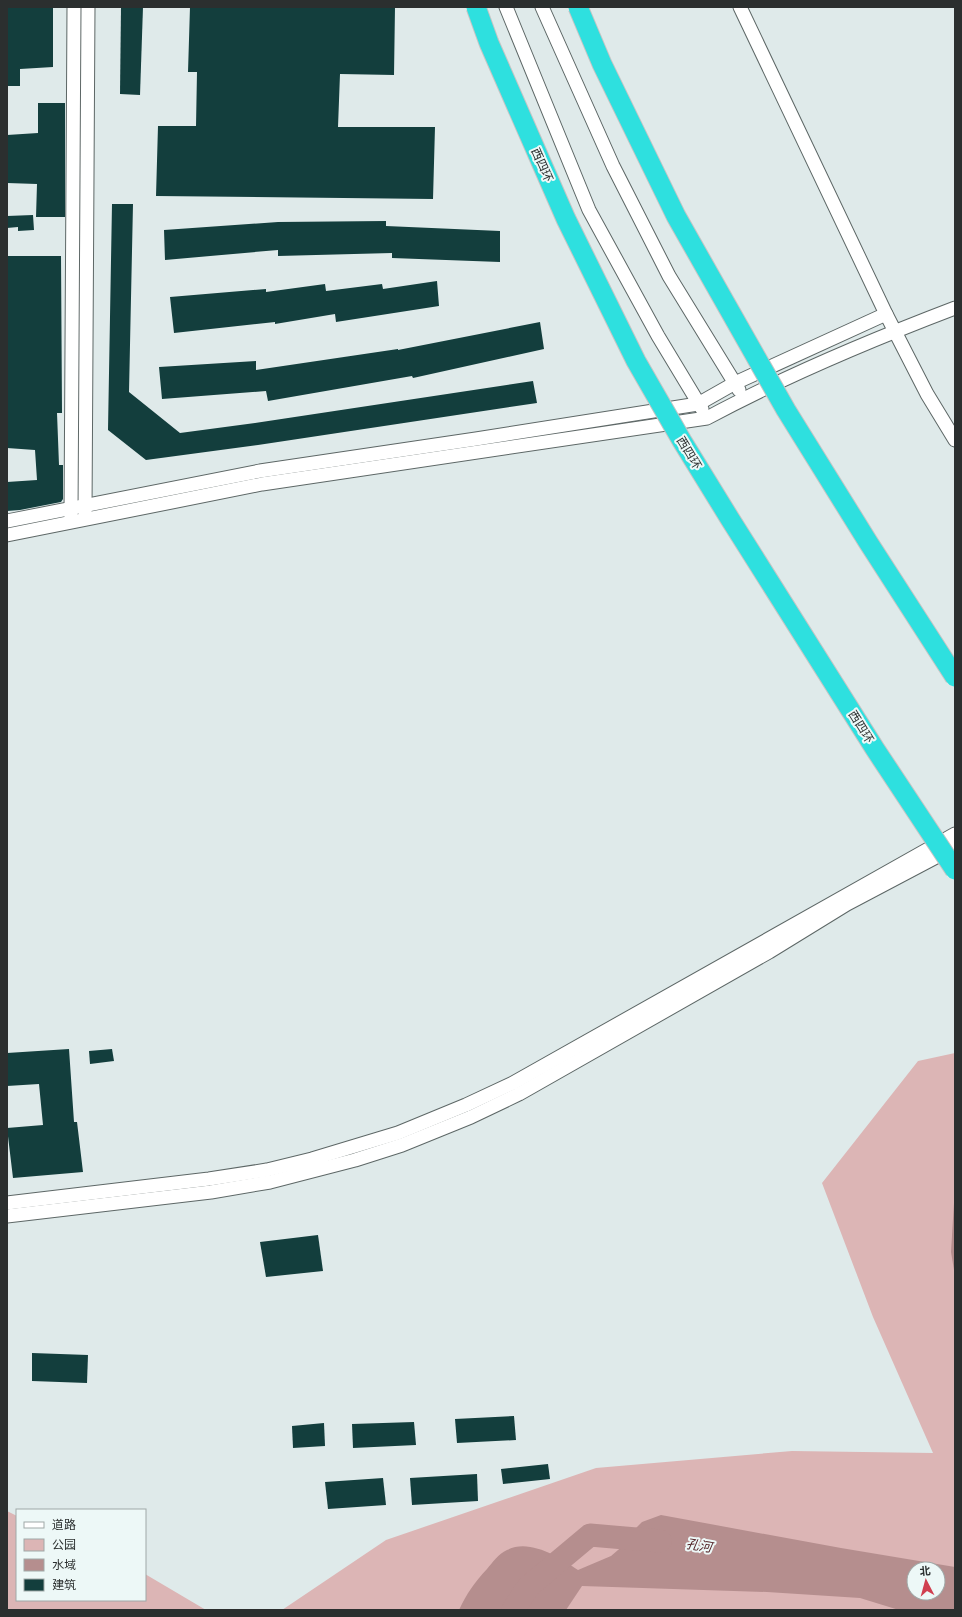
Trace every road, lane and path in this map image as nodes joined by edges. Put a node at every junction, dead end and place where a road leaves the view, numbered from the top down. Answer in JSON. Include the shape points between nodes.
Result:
{"nodes":[{"id":1,"x":74,"y":7,"type":"edge"},
{"id":2,"x":88,"y":7,"type":"edge"},
{"id":3,"x":476,"y":7,"type":"edge"},
{"id":4,"x":506,"y":7,"type":"edge"},
{"id":5,"x":542,"y":7,"type":"edge"},
{"id":6,"x":578,"y":7,"type":"edge"},
{"id":7,"x":740,"y":7,"type":"edge"},
{"id":8,"x":955,"y":308,"type":"edge"},
{"id":9,"x":886,"y":314,"type":"junction"},
{"id":10,"x":894,"y":331,"type":"junction"},
{"id":11,"x":735,"y":383,"type":"junction"},
{"id":12,"x":745,"y":398,"type":"junction"},
{"id":13,"x":698,"y":404,"type":"junction"},
{"id":14,"x":707,"y":418,"type":"junction"},
{"id":15,"x":955,"y":440,"type":"edge"},
{"id":16,"x":85,"y":506,"type":"junction"},
{"id":17,"x":71,"y":509,"type":"junction"},
{"id":18,"x":85,"y":519,"type":"junction"},
{"id":19,"x":7,"y":521,"type":"edge"},
{"id":20,"x":71,"y":522,"type":"junction"},
{"id":21,"x":7,"y":535,"type":"edge"},
{"id":22,"x":955,"y":677,"type":"edge"},
{"id":23,"x":955,"y":834,"type":"edge"},
{"id":24,"x":955,"y":847,"type":"edge"},
{"id":25,"x":955,"y":870,"type":"edge"},
{"id":26,"x":7,"y":1203,"type":"edge"},
{"id":27,"x":7,"y":1216,"type":"edge"}],
"edges":[{"from":1,"to":17,"type":"street"},
{"from":2,"to":16,"type":"street"},
{"from":3,"to":25,"type":"highway","name":"西四环","bridge":true,"via":[[489,43],[566,219],[636,361],[743,539],[875,749]]},
{"from":4,"to":13,"type":"street","via":[[589,210]]},
{"from":5,"to":11,"type":"street","via":[[613,166],[666,269]]},
{"from":6,"to":22,"type":"highway","bridge":true,"via":[[602,64],[687,236],[786,410]]},
{"from":7,"to":9,"type":"street"},
{"from":8,"to":10,"type":"street"},
{"from":9,"to":10,"type":"street"},
{"from":9,"to":11,"type":"street"},
{"from":10,"to":12,"type":"street"},
{"from":10,"to":15,"type":"street","via":[[926,394]]},
{"from":11,"to":12,"type":"street"},
{"from":11,"to":13,"type":"street"},
{"from":12,"to":14,"type":"street"},
{"from":13,"to":14,"type":"street"},
{"from":13,"to":16,"type":"street","via":[[476,440],[260,471]]},
{"from":14,"to":18,"type":"street","via":[[262,484]]},
{"from":16,"to":17,"type":"street"},
{"from":16,"to":18,"type":"street"},
{"from":17,"to":19,"type":"street"},
{"from":17,"to":20,"type":"street"},
{"from":18,"to":20,"type":"street"},
{"from":20,"to":21,"type":"street"},
{"from":23,"to":26,"type":"street","via":[[513,1083],[398,1133],[267,1170]]},
{"from":24,"to":27,"type":"street","via":[[847,904],[769,952],[519,1094],[402,1145],[270,1182],[211,1192]]}]}
